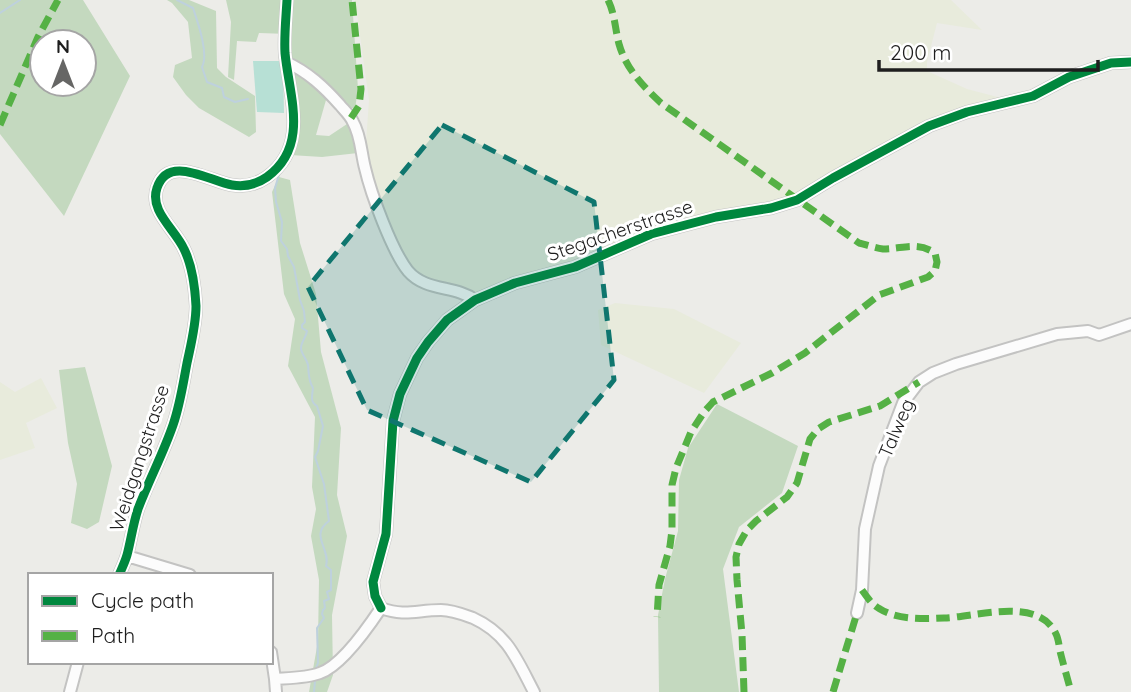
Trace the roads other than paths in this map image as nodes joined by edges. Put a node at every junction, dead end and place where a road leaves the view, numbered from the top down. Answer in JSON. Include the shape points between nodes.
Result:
{"nodes":[{"id":1,"x":287,"y":0,"type":"edge"},
{"id":2,"x":286,"y":62,"type":"junction"},
{"id":3,"x":1131,"y":62,"type":"edge"},
{"id":4,"x":475,"y":300,"type":"junction"},
{"id":5,"x":1131,"y":324,"type":"edge"},
{"id":6,"x":127,"y":556,"type":"junction"},
{"id":7,"x":120,"y":573,"type":"edge"},
{"id":8,"x":183,"y":573,"type":"edge"},
{"id":9,"x":381,"y":608,"type":"junction"},
{"id":10,"x":856,"y":613,"type":"dead end"},
{"id":11,"x":77,"y":664,"type":"edge"},
{"id":12,"x":273,"y":664,"type":"edge"},
{"id":13,"x":275,"y":679,"type":"junction"},
{"id":14,"x":70,"y":692,"type":"edge"},
{"id":15,"x":276,"y":692,"type":"edge"},
{"id":16,"x":534,"y":692,"type":"edge"}],
"edges":[{"from":1,"to":2,"type":"street","name":"Weidgangstrasse"},
{"from":2,"to":4,"type":"street","via":[[324,87],[351,118],[371,189],[407,270],[425,284]]},
{"from":2,"to":6,"type":"street","name":"Weidgangstrasse","via":[[294,124],[288,150],[273,172],[241,186],[179,171],[162,178],[156,190],[159,211],[188,260],[195,322],[174,422],[138,510]]},
{"from":3,"to":4,"type":"street","name":"Stegacherstrasse","via":[[1111,63],[1033,96],[929,126],[797,200],[652,234],[575,267],[522,280]]},
{"from":4,"to":9,"type":"street","name":"Stegacherstrasse","via":[[447,320],[428,342],[400,394],[393,422],[386,534],[373,582]]},
{"from":5,"to":10,"type":"street","name":"Talweg","via":[[1099,335],[1088,331],[1057,334],[956,364],[919,382],[903,403],[880,466],[865,529],[862,590]]},
{"from":6,"to":7,"type":"street","name":"Weidgangstrasse"},
{"from":6,"to":8,"type":"street"},
{"from":9,"to":13,"type":"street","via":[[328,669],[311,676]]},
{"from":9,"to":16,"type":"street","via":[[403,614],[447,611],[484,624],[511,648]]},
{"from":11,"to":14,"type":"street"},
{"from":12,"to":13,"type":"street"},
{"from":13,"to":15,"type":"street"}]}
